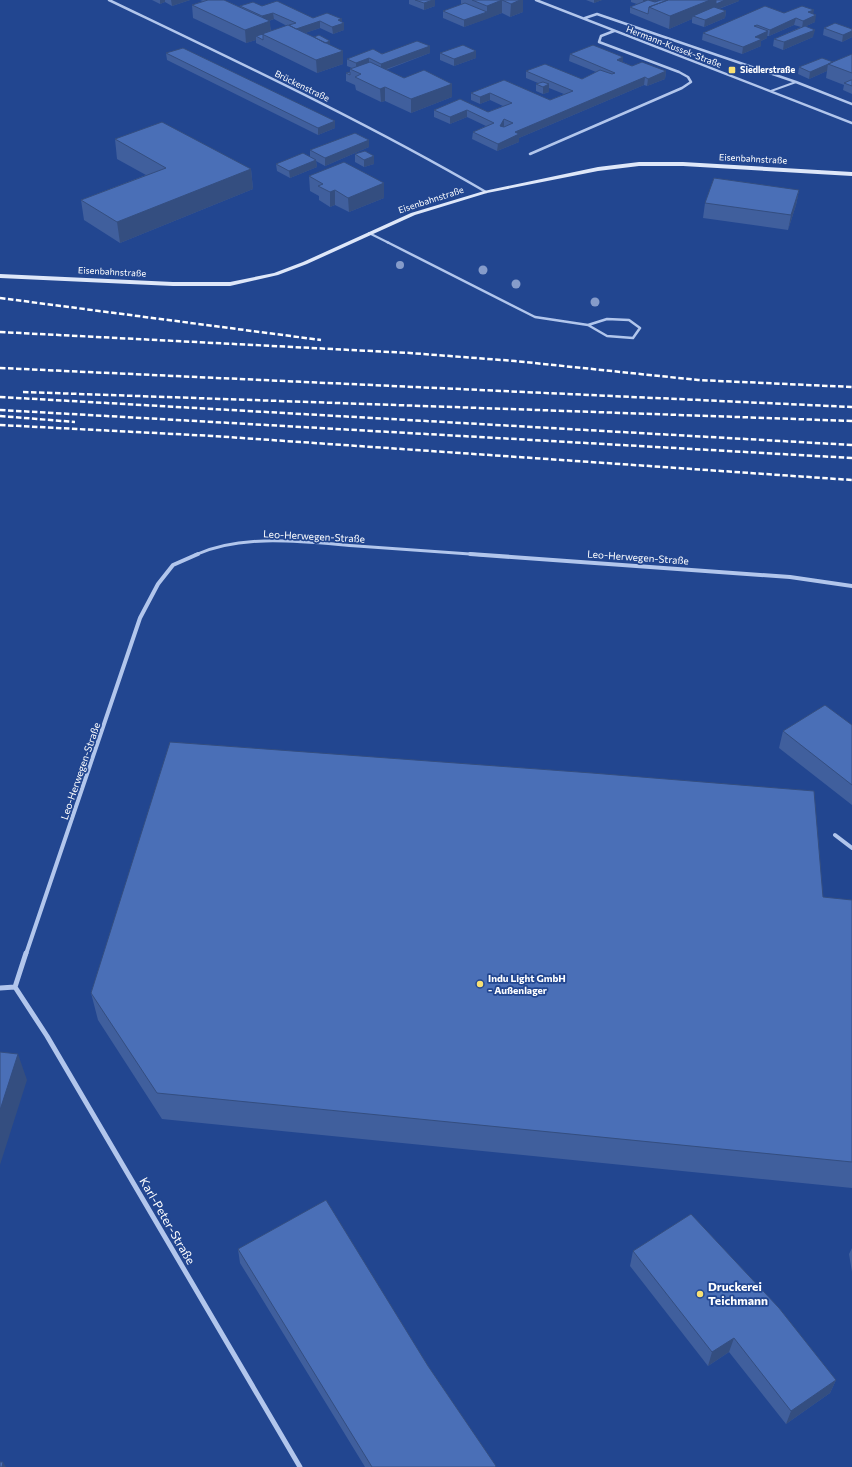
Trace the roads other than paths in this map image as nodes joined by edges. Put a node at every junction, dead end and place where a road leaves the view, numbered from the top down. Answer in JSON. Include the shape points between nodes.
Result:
{"nodes":[{"id":1,"x":109,"y":0,"type":"edge"},
{"id":2,"x":536,"y":0,"type":"edge"},
{"id":3,"x":584,"y":19,"type":"junction"},
{"id":4,"x":614,"y":31,"type":"junction"},
{"id":5,"x":796,"y":82,"type":"junction"},
{"id":6,"x":771,"y":92,"type":"junction"},
{"id":7,"x":852,"y":104,"type":"edge"},
{"id":8,"x":852,"y":123,"type":"edge"},
{"id":9,"x":530,"y":154,"type":"dead end"},
{"id":10,"x":852,"y":174,"type":"edge"},
{"id":11,"x":486,"y":192,"type":"junction"},
{"id":12,"x":369,"y":233,"type":"junction"},
{"id":13,"x":0,"y":276,"type":"edge"},
{"id":14,"x":588,"y":325,"type":"junction"},
{"id":15,"x":852,"y":586,"type":"edge"},
{"id":16,"x":835,"y":835,"type":"dead end"},
{"id":17,"x":852,"y":848,"type":"edge"},
{"id":18,"x":15,"y":987,"type":"junction"},
{"id":19,"x":0,"y":988,"type":"edge"},
{"id":20,"x":300,"y":1467,"type":"edge"}],
"edges":[{"from":1,"to":11,"type":"street","name":"Brückenstraße","via":[[383,133]]},
{"from":2,"to":3,"type":"street","name":"Hermann-Kussek-Straße"},
{"from":3,"to":4,"type":"street","name":"Hermann-Kussek-Straße"},
{"from":3,"to":5,"type":"street","via":[[597,14]]},
{"from":4,"to":6,"type":"street","name":"Hermann-Kussek-Straße"},
{"from":4,"to":9,"type":"street","via":[[600,36],[599,42],[679,72],[691,82]]},
{"from":5,"to":6,"type":"lane"},
{"from":5,"to":7,"type":"street"},
{"from":6,"to":8,"type":"street","name":"Hermann-Kussek-Straße"},
{"from":10,"to":11,"type":"street","name":"Eisenbahnstraße","via":[[683,164],[639,164],[598,169]]},
{"from":11,"to":12,"type":"street","name":"Eisenbahnstraße","via":[[413,214]]},
{"from":12,"to":13,"type":"street","name":"Eisenbahnstraße","via":[[276,274],[230,284]]},
{"from":12,"to":14,"type":"lane","via":[[535,317]]},
{"from":14,"to":14,"type":"lane","via":[[607,336],[633,338],[640,328],[629,320],[607,319]]},
{"from":15,"to":18,"type":"street","name":"Leo-Herwegen-Straße","via":[[730,572],[289,541],[249,542],[208,549],[173,565],[158,584],[140,618]]},
{"from":16,"to":17,"type":"street"},
{"from":18,"to":19,"type":"street"},
{"from":18,"to":20,"type":"street","name":"Karl-Peter-Straße","via":[[47,1036]]}]}
